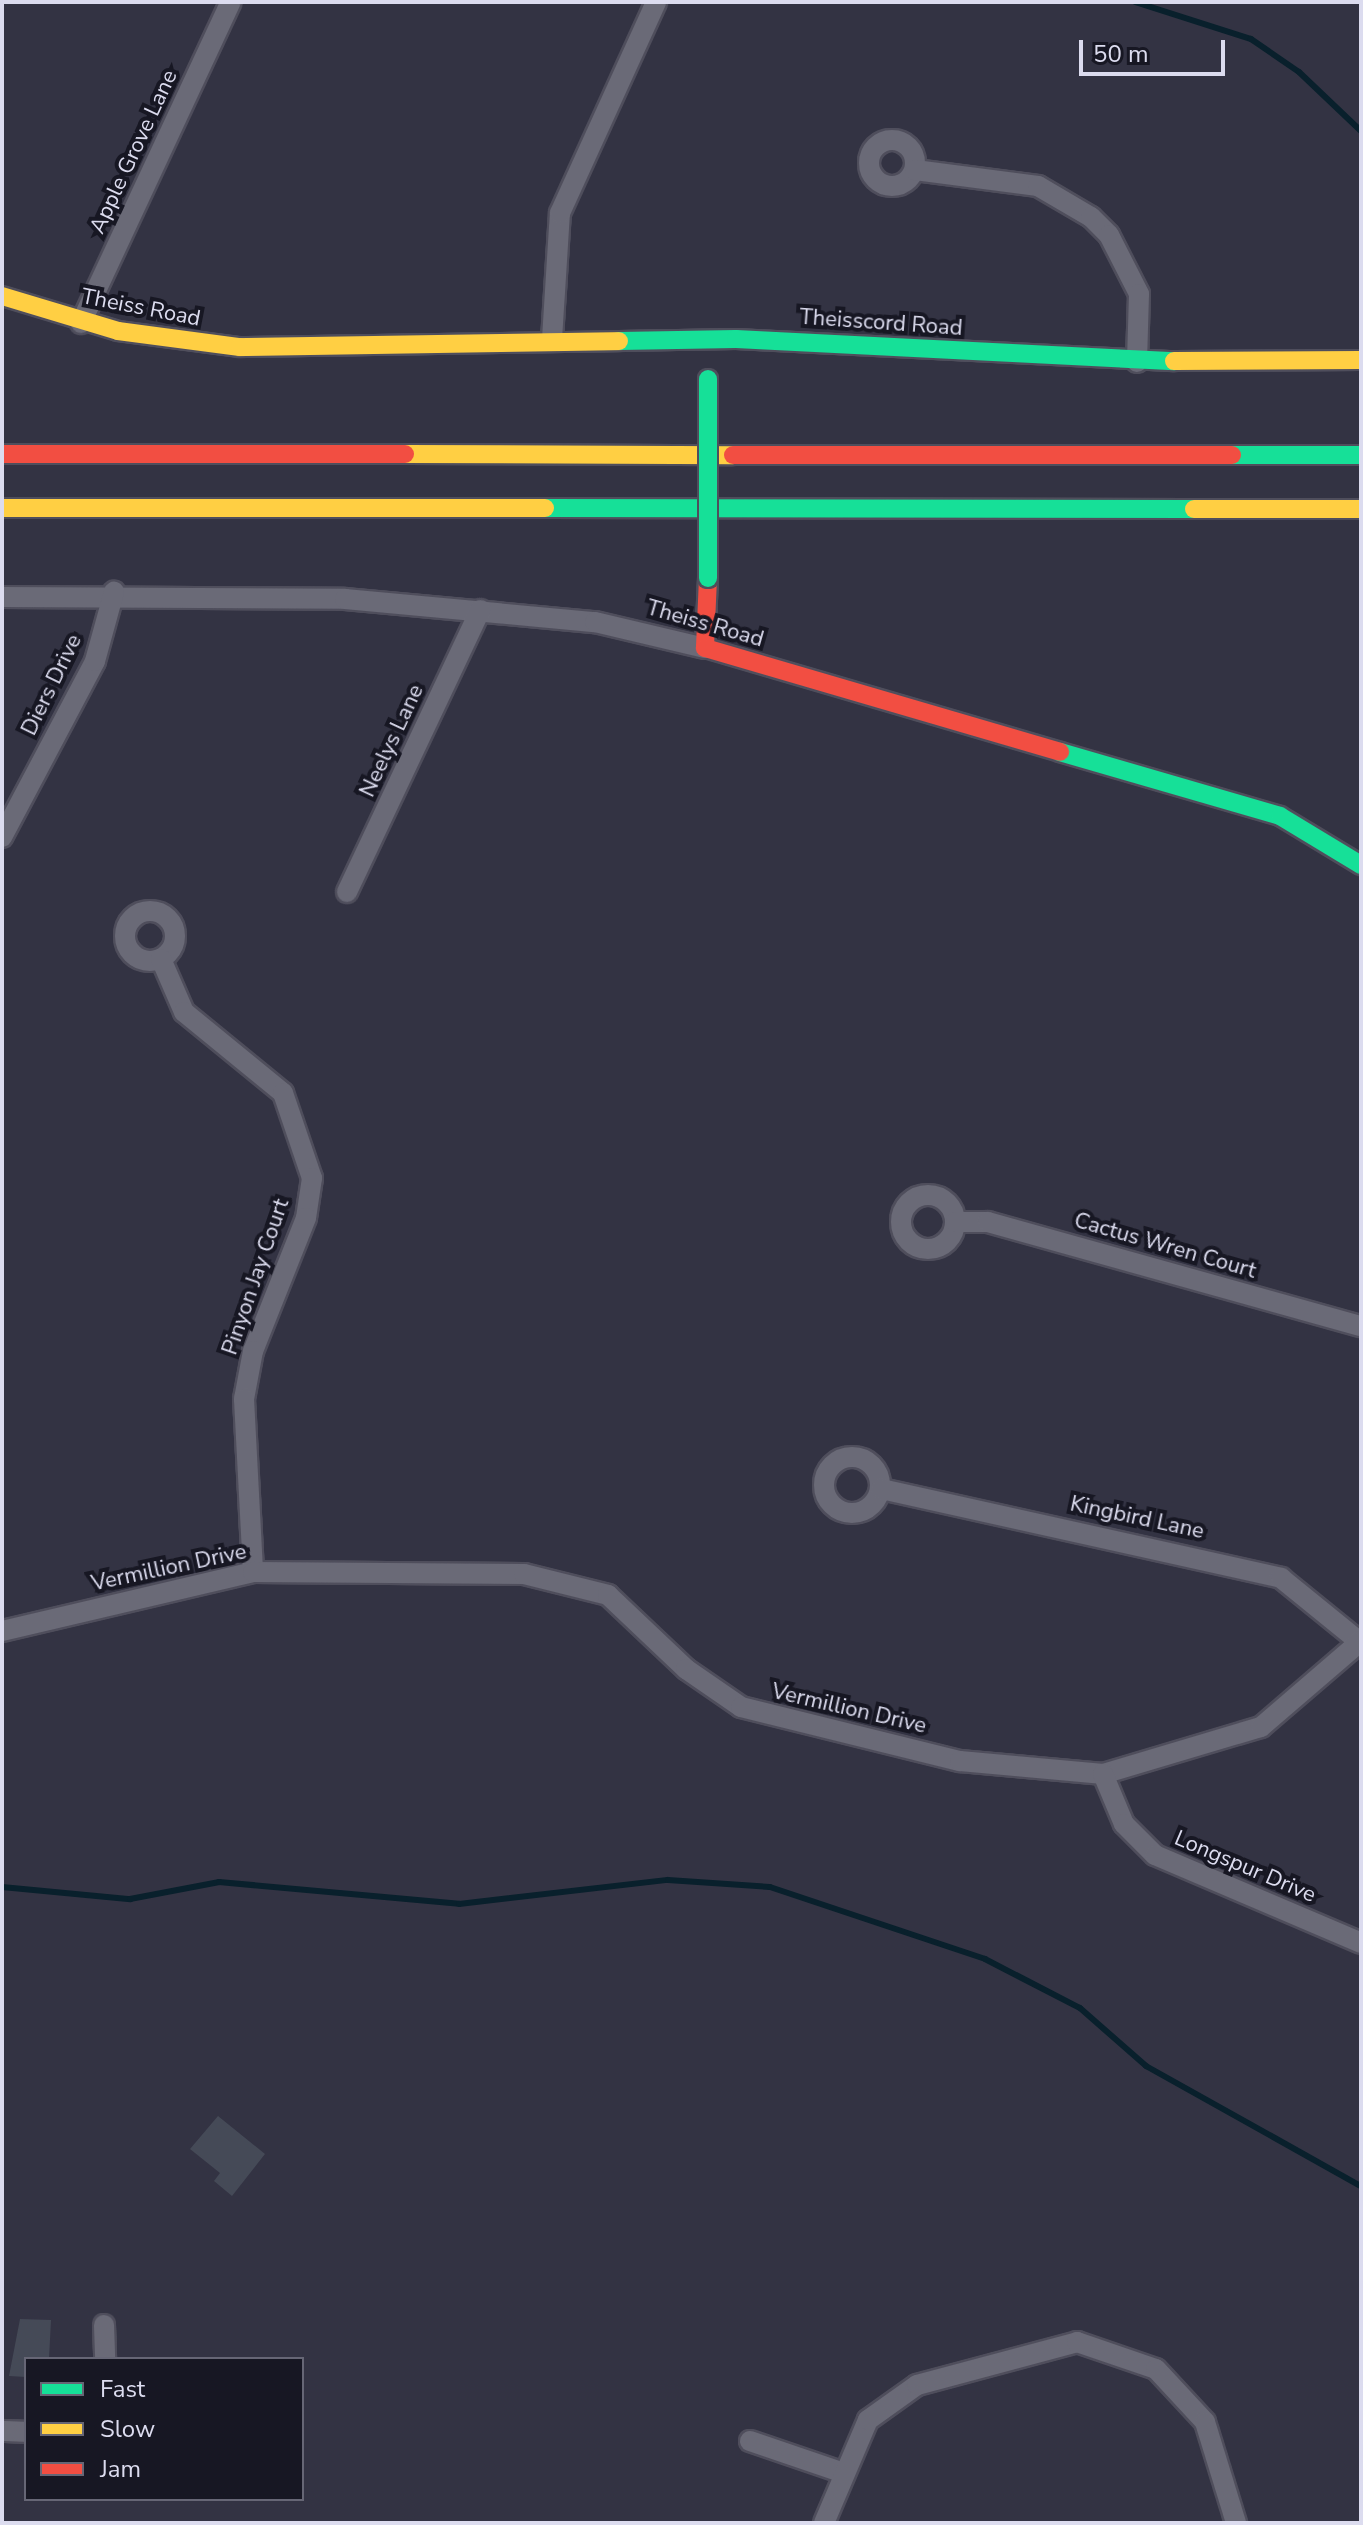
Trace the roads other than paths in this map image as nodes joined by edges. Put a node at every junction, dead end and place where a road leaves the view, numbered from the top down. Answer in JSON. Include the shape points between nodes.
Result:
{"nodes":[{"id":1,"x":231,"y":2,"type":"edge"},
{"id":2,"x":656,"y":2,"type":"edge"},
{"id":3,"x":915,"y":170,"type":"dead end"},
{"id":4,"x":2,"y":296,"type":"edge"},
{"id":5,"x":81,"y":323,"type":"junction"},
{"id":6,"x":552,"y":339,"type":"junction"},
{"id":7,"x":707,"y":339,"type":"junction"},
{"id":8,"x":1361,"y":360,"type":"edge"},
{"id":9,"x":1137,"y":362,"type":"junction"},
{"id":10,"x":2,"y":454,"type":"edge"},
{"id":11,"x":1361,"y":455,"type":"edge"},
{"id":12,"x":2,"y":508,"type":"edge"},
{"id":13,"x":1361,"y":509,"type":"edge"},
{"id":14,"x":114,"y":592,"type":"junction"},
{"id":15,"x":2,"y":597,"type":"edge"},
{"id":16,"x":480,"y":610,"type":"junction"},
{"id":17,"x":705,"y":648,"type":"junction"},
{"id":18,"x":2,"y":837,"type":"edge"},
{"id":19,"x":1361,"y":865,"type":"edge"},
{"id":20,"x":347,"y":892,"type":"dead end"},
{"id":21,"x":161,"y":959,"type":"dead end"},
{"id":22,"x":956,"y":1222,"type":"dead end"},
{"id":23,"x":1361,"y":1326,"type":"edge"},
{"id":24,"x":881,"y":1489,"type":"dead end"},
{"id":25,"x":253,"y":1572,"type":"junction"},
{"id":26,"x":2,"y":1631,"type":"edge"},
{"id":27,"x":1361,"y":1642,"type":"edge"},
{"id":28,"x":1103,"y":1774,"type":"junction"},
{"id":29,"x":1361,"y":1943,"type":"edge"},
{"id":30,"x":104,"y":2325,"type":"dead end"},
{"id":31,"x":105,"y":2357,"type":"edge"},
{"id":32,"x":2,"y":2431,"type":"edge"},
{"id":33,"x":24,"y":2432,"type":"edge"},
{"id":34,"x":750,"y":2441,"type":"dead end"},
{"id":35,"x":841,"y":2472,"type":"junction"},
{"id":36,"x":824,"y":2523,"type":"edge"},
{"id":37,"x":1236,"y":2523,"type":"edge"}],
"edges":[{"from":1,"to":5,"type":"street","name":"Apple Grove Lane"},
{"from":2,"to":6,"type":"street","via":[[560,213]]},
{"from":3,"to":9,"type":"street","via":[[1038,186],[1091,217],[1109,235],[1139,294]]},
{"from":4,"to":5,"type":"main road","name":"Theiss Road"},
{"from":5,"to":6,"type":"main road","name":"Theiss Road","via":[[240,347]]},
{"from":6,"to":7,"type":"main road","name":"Theiss Road"},
{"from":7,"to":9,"type":"main road","name":"Theisscord Road"},
{"from":7,"to":17,"type":"main road","bridge":true},
{"from":8,"to":9,"type":"main road","name":"Theisscord Road"},
{"from":10,"to":11,"type":"main road"},
{"from":12,"to":13,"type":"main road"},
{"from":14,"to":15,"type":"street","name":"Theiss Road"},
{"from":14,"to":16,"type":"street","name":"Theiss Road"},
{"from":14,"to":18,"type":"street","name":"Diers Drive","via":[[95,661]]},
{"from":16,"to":17,"type":"street","name":"Theiss Road","via":[[618,626]]},
{"from":16,"to":20,"type":"street","name":"Neelys Lane"},
{"from":17,"to":19,"type":"main road","name":"Theiss Road","via":[[1269,813],[1322,835]]},
{"from":21,"to":25,"type":"street","name":"Pinyon Jay Court","via":[[184,1012],[283,1093],[312,1178],[306,1218],[253,1351],[244,1399]]},
{"from":22,"to":23,"type":"street","name":"Cactus Wren Court","via":[[988,1222]]},
{"from":24,"to":27,"type":"street","name":"Kingbird Lane","via":[[1281,1578]]},
{"from":25,"to":26,"type":"street","name":"Vermillion Drive"},
{"from":25,"to":28,"type":"street","name":"Vermillion Drive","via":[[524,1574],[572,1581],[608,1595],[686,1669],[741,1707],[960,1761]]},
{"from":27,"to":28,"type":"street","name":"Vermillion Drive","via":[[1261,1727]]},
{"from":28,"to":29,"type":"street","name":"Longspur Drive","via":[[1124,1824],[1155,1855]]},
{"from":30,"to":31,"type":"street"},
{"from":32,"to":33,"type":"street"},
{"from":34,"to":35,"type":"street"},
{"from":35,"to":36,"type":"street"},
{"from":35,"to":37,"type":"street","via":[[868,2420],[917,2385],[1077,2342],[1156,2369],[1205,2422]]}]}
